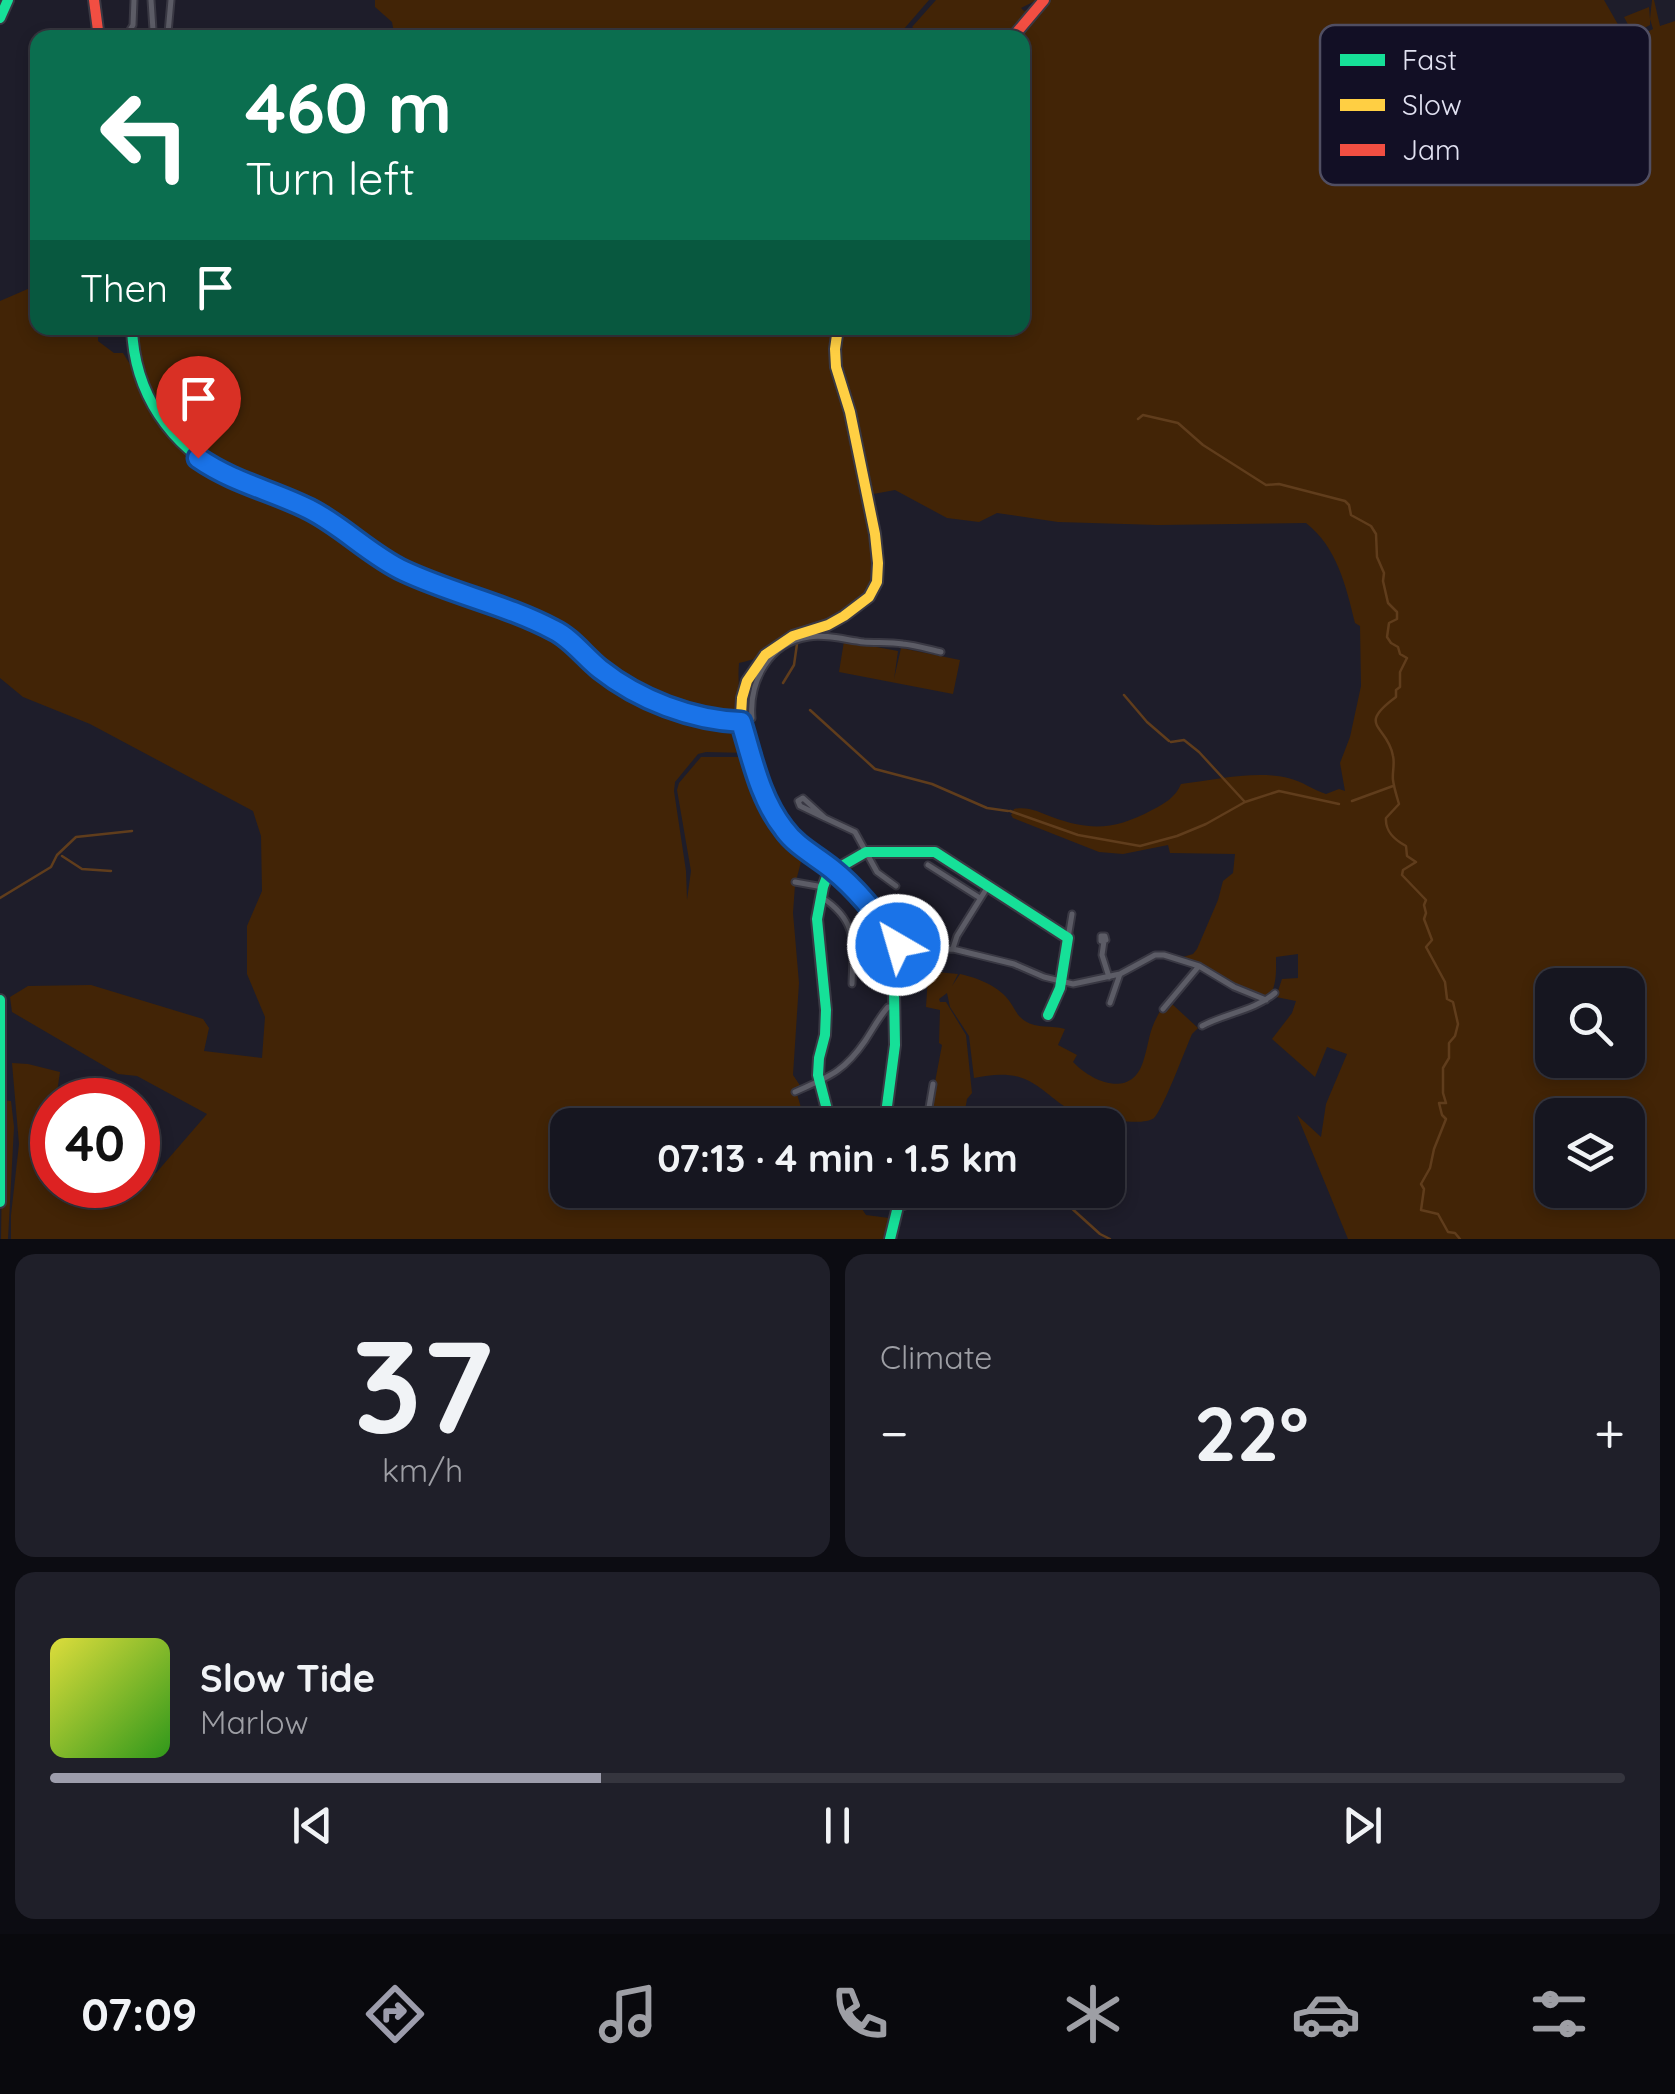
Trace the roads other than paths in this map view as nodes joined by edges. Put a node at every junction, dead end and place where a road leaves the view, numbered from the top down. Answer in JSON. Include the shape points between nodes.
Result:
{"nodes":[{"id":1,"x":8,"y":0,"type":"edge"},
{"id":2,"x":94,"y":0,"type":"edge"},
{"id":3,"x":134,"y":0,"type":"edge"},
{"id":4,"x":151,"y":0,"type":"edge"},
{"id":5,"x":171,"y":0,"type":"edge"},
{"id":6,"x":1044,"y":0,"type":"edge"},
{"id":7,"x":0,"y":18,"type":"edge"},
{"id":8,"x":98,"y":30,"type":"edge"},
{"id":9,"x":131,"y":30,"type":"edge"},
{"id":10,"x":152,"y":30,"type":"dead end"},
{"id":11,"x":168,"y":30,"type":"edge"},
{"id":12,"x":1019,"y":30,"type":"edge"},
{"id":13,"x":132,"y":335,"type":"edge"},
{"id":14,"x":837,"y":335,"type":"edge"},
{"id":15,"x":941,"y":652,"type":"dead end"},
{"id":16,"x":750,"y":686,"type":"junction"},
{"id":17,"x":741,"y":722,"type":"junction"},
{"id":18,"x":826,"y":818,"type":"junction"},
{"id":19,"x":866,"y":852,"type":"junction"},
{"id":20,"x":928,"y":865,"type":"dead end"},
{"id":21,"x":833,"y":870,"type":"junction"},
{"id":22,"x":795,"y":882,"type":"dead end"},
{"id":23,"x":988,"y":885,"type":"junction"},
{"id":24,"x":896,"y":886,"type":"dead end"},
{"id":25,"x":822,"y":892,"type":"junction"},
{"id":26,"x":980,"y":898,"type":"junction"},
{"id":27,"x":1072,"y":914,"type":"dead end"},
{"id":28,"x":1102,"y":926,"type":"dead end"},
{"id":29,"x":1068,"y":938,"type":"junction"},
{"id":30,"x":953,"y":949,"type":"junction"},
{"id":31,"x":900,"y":959,"type":"junction"},
{"id":32,"x":1199,"y":966,"type":"junction"},
{"id":33,"x":1120,"y":974,"type":"junction"},
{"id":34,"x":1109,"y":977,"type":"junction"},
{"id":35,"x":1062,"y":982,"type":"junction"},
{"id":36,"x":852,"y":984,"type":"dead end"},
{"id":37,"x":1275,"y":993,"type":"dead end"},
{"id":38,"x":0,"y":1000,"type":"edge"},
{"id":39,"x":1266,"y":1000,"type":"junction"},
{"id":40,"x":1110,"y":1003,"type":"dead end"},
{"id":41,"x":894,"y":1007,"type":"junction"},
{"id":42,"x":1163,"y":1009,"type":"dead end"},
{"id":43,"x":1048,"y":1015,"type":"dead end"},
{"id":44,"x":1202,"y":1026,"type":"dead end"},
{"id":45,"x":819,"y":1083,"type":"junction"},
{"id":46,"x":933,"y":1084,"type":"dead end"},
{"id":47,"x":795,"y":1092,"type":"dead end"},
{"id":48,"x":826,"y":1108,"type":"edge"},
{"id":49,"x":887,"y":1108,"type":"edge"},
{"id":50,"x":929,"y":1108,"type":"edge"},
{"id":51,"x":0,"y":1202,"type":"edge"},
{"id":52,"x":900,"y":1208,"type":"edge"},
{"id":53,"x":891,"y":1235,"type":"edge"}],
"edges":[{"from":1,"to":7,"type":"street"},
{"from":2,"to":8,"type":"street"},
{"from":3,"to":9,"type":"street"},
{"from":4,"to":10,"type":"street"},
{"from":5,"to":11,"type":"street"},
{"from":6,"to":12,"type":"street"},
{"from":13,"to":17,"type":"street","via":[[133,360],[148,399],[184,446],[220,473],[305,506],[405,572],[553,629],[604,672],[650,698],[695,716]]},
{"from":14,"to":16,"type":"street","via":[[835,361],[875,534],[877,582],[870,597],[844,616],[772,649],[757,664]]},
{"from":15,"to":16,"type":"street","via":[[806,637],[771,658]]},
{"from":16,"to":17,"type":"street"},
{"from":17,"to":21,"type":"street","via":[[774,816]]},
{"from":18,"to":18,"type":"street","via":[[805,799],[798,802],[802,808]]},
{"from":18,"to":19,"type":"street","via":[[855,832]]},
{"from":19,"to":21,"type":"street"},
{"from":19,"to":23,"type":"street","via":[[935,852]]},
{"from":19,"to":24,"type":"street"},
{"from":20,"to":26,"type":"street"},
{"from":21,"to":25,"type":"street"},
{"from":21,"to":31,"type":"street","via":[[888,931]]},
{"from":22,"to":25,"type":"street"},
{"from":23,"to":26,"type":"street"},
{"from":23,"to":29,"type":"street"},
{"from":25,"to":36,"type":"street","via":[[850,927]]},
{"from":25,"to":45,"type":"street","via":[[816,919],[826,1023]]},
{"from":26,"to":30,"type":"street"},
{"from":27,"to":29,"type":"street"},
{"from":28,"to":34,"type":"street"},
{"from":29,"to":35,"type":"street"},
{"from":30,"to":31,"type":"street"},
{"from":30,"to":35,"type":"street"},
{"from":31,"to":41,"type":"street"},
{"from":32,"to":33,"type":"street","via":[[1155,955]]},
{"from":32,"to":39,"type":"street"},
{"from":32,"to":42,"type":"street"},
{"from":33,"to":34,"type":"street"},
{"from":33,"to":40,"type":"street"},
{"from":34,"to":35,"type":"street"},
{"from":35,"to":43,"type":"street"},
{"from":37,"to":39,"type":"street"},
{"from":38,"to":51,"type":"street"},
{"from":39,"to":44,"type":"street"},
{"from":41,"to":45,"type":"street","via":[[851,1059]]},
{"from":41,"to":49,"type":"street"},
{"from":45,"to":47,"type":"street"},
{"from":45,"to":48,"type":"street"},
{"from":46,"to":50,"type":"street"},
{"from":52,"to":53,"type":"street"}]}
